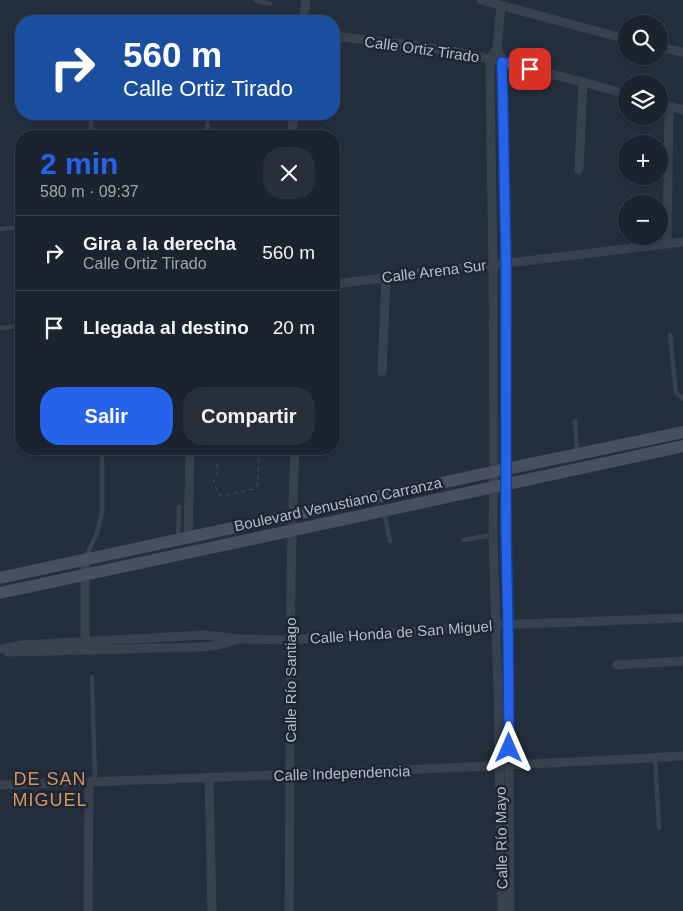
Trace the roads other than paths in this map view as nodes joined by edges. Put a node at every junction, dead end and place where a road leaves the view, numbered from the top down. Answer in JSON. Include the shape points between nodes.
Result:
{"nodes":[{"id":1,"x":255,"y":0,"type":"edge"},
{"id":2,"x":306,"y":0,"type":"edge"},
{"id":3,"x":481,"y":0,"type":"edge"},
{"id":4,"x":270,"y":4,"type":"dead end"},
{"id":5,"x":501,"y":6,"type":"junction"},
{"id":6,"x":304,"y":15,"type":"edge"},
{"id":7,"x":340,"y":37,"type":"edge"},
{"id":8,"x":618,"y":37,"type":"edge"},
{"id":9,"x":497,"y":48,"type":"junction"},
{"id":10,"x":668,"y":49,"type":"edge"},
{"id":11,"x":683,"y":52,"type":"edge"},
{"id":12,"x":490,"y":59,"type":"junction"},
{"id":13,"x":502,"y":62,"type":"junction"},
{"id":14,"x":583,"y":82,"type":"junction"},
{"id":15,"x":618,"y":92,"type":"edge"},
{"id":16,"x":670,"y":106,"type":"joint"},
{"id":17,"x":683,"y":110,"type":"edge"},
{"id":18,"x":579,"y":170,"type":"dead end"},
{"id":19,"x":668,"y":198,"type":"edge"},
{"id":20,"x":15,"y":228,"type":"edge"},
{"id":21,"x":0,"y":229,"type":"edge"},
{"id":22,"x":683,"y":242,"type":"edge"},
{"id":23,"x":668,"y":244,"type":"edge"},
{"id":24,"x":659,"y":245,"type":"edge"},
{"id":25,"x":506,"y":263,"type":"junction"},
{"id":26,"x":493,"y":265,"type":"junction"},
{"id":27,"x":386,"y":277,"type":"junction"},
{"id":28,"x":340,"y":283,"type":"edge"},
{"id":29,"x":15,"y":327,"type":"edge"},
{"id":30,"x":0,"y":328,"type":"edge"},
{"id":31,"x":670,"y":334,"type":"dead end"},
{"id":32,"x":382,"y":372,"type":"dead end"},
{"id":33,"x":683,"y":399,"type":"edge"},
{"id":34,"x":575,"y":421,"type":"dead end"},
{"id":35,"x":683,"y":432,"type":"edge"},
{"id":36,"x":683,"y":446,"type":"edge"},
{"id":37,"x":577,"y":454,"type":"junction"},
{"id":38,"x":102,"y":455,"type":"edge"},
{"id":39,"x":190,"y":455,"type":"edge"},
{"id":40,"x":296,"y":455,"type":"edge"},
{"id":41,"x":500,"y":470,"type":"junction"},
{"id":42,"x":500,"y":486,"type":"junction"},
{"id":43,"x":179,"y":507,"type":"dead end"},
{"id":44,"x":383,"y":511,"type":"junction"},
{"id":45,"x":292,"y":515,"type":"junction"},
{"id":46,"x":292,"y":531,"type":"junction"},
{"id":47,"x":494,"y":534,"type":"junction"},
{"id":48,"x":506,"y":534,"type":"junction"},
{"id":49,"x":183,"y":538,"type":"junction"},
{"id":50,"x":463,"y":540,"type":"dead end"},
{"id":51,"x":390,"y":541,"type":"dead end"},
{"id":52,"x":85,"y":560,"type":"junction"},
{"id":53,"x":85,"y":575,"type":"junction"},
{"id":54,"x":0,"y":578,"type":"edge"},
{"id":55,"x":0,"y":592,"type":"edge"},
{"id":56,"x":683,"y":618,"type":"edge"},
{"id":57,"x":497,"y":625,"type":"junction"},
{"id":58,"x":508,"y":625,"type":"junction"},
{"id":59,"x":239,"y":639,"type":"junction"},
{"id":60,"x":290,"y":640,"type":"junction"},
{"id":61,"x":85,"y":641,"type":"junction"},
{"id":62,"x":0,"y":651,"type":"edge"},
{"id":63,"x":683,"y":661,"type":"edge"},
{"id":64,"x":616,"y":665,"type":"dead end"},
{"id":65,"x":92,"y":677,"type":"dead end"},
{"id":66,"x":683,"y":756,"type":"edge"},
{"id":67,"x":655,"y":757,"type":"junction"},
{"id":68,"x":504,"y":766,"type":"junction"},
{"id":69,"x":291,"y":775,"type":"junction"},
{"id":70,"x":209,"y":778,"type":"junction"},
{"id":71,"x":92,"y":782,"type":"junction"},
{"id":72,"x":0,"y":784,"type":"edge"},
{"id":73,"x":659,"y":828,"type":"dead end"},
{"id":74,"x":88,"y":911,"type":"edge"},
{"id":75,"x":212,"y":911,"type":"edge"},
{"id":76,"x":289,"y":911,"type":"edge"},
{"id":77,"x":502,"y":911,"type":"edge"},
{"id":78,"x":510,"y":911,"type":"edge"}],
"edges":[{"from":1,"to":4,"type":"lane"},
{"from":2,"to":6,"type":"street"},
{"from":3,"to":5,"type":"street"},
{"from":5,"to":8,"type":"street"},
{"from":5,"to":9,"type":"street","name":"Calle Río Mayo"},
{"from":7,"to":12,"type":"street","name":"Calle Ortiz Tirado"},
{"from":9,"to":12,"type":"street","name":"Calle Río Mayo"},
{"from":9,"to":13,"type":"street","name":"Calle Río Mayo"},
{"from":10,"to":11,"type":"street"},
{"from":12,"to":13,"type":"street","name":"Calle Ortiz Tirado"},
{"from":12,"to":26,"type":"street","name":"Calle Río Mayo"},
{"from":13,"to":14,"type":"street","name":"Calle Ortiz Tirado"},
{"from":13,"to":25,"type":"street","name":"Calle Río Mayo"},
{"from":14,"to":15,"type":"street","name":"Calle Ortiz Tirado"},
{"from":14,"to":18,"type":"street"},
{"from":16,"to":17,"type":"street"},
{"from":16,"to":19,"type":"street"},
{"from":20,"to":21,"type":"lane"},
{"from":22,"to":23,"type":"street","name":"Calle Arena Sur"},
{"from":24,"to":25,"type":"street","name":"Calle Arena Sur"},
{"from":25,"to":26,"type":"street","name":"Calle Arena Sur"},
{"from":25,"to":41,"type":"street","name":"Calle Río Mayo"},
{"from":26,"to":27,"type":"street","name":"Calle Arena Sur"},
{"from":26,"to":41,"type":"street","name":"Calle Río Mayo"},
{"from":27,"to":28,"type":"street","name":"Calle Arena Sur"},
{"from":27,"to":32,"type":"street"},
{"from":29,"to":30,"type":"lane"},
{"from":31,"to":33,"type":"lane","via":[[676,393]]},
{"from":34,"to":37,"type":"lane"},
{"from":35,"to":37,"type":"main road","name":"Boulevard Venustiano Carranza"},
{"from":36,"to":42,"type":"main road","name":"Boulevard Venustiano Carranza"},
{"from":37,"to":41,"type":"main road","name":"Boulevard Venustiano Carranza"},
{"from":38,"to":52,"type":"lane","via":[[102,512]]},
{"from":39,"to":49,"type":"street"},
{"from":40,"to":45,"type":"street","name":"Calle Río Santiago"},
{"from":41,"to":42,"type":"street","name":"Calle Río Mayo"},
{"from":41,"to":45,"type":"main road","name":"Boulevard Venustiano Carranza"},
{"from":42,"to":44,"type":"main road","name":"Boulevard Venustiano Carranza"},
{"from":42,"to":47,"type":"street","name":"Calle Río Mayo"},
{"from":42,"to":48,"type":"street","name":"Calle Río Mayo"},
{"from":43,"to":49,"type":"lane"},
{"from":44,"to":46,"type":"main road","name":"Boulevard Venustiano Carranza"},
{"from":44,"to":51,"type":"lane"},
{"from":45,"to":46,"type":"street","name":"Calle Río Santiago"},
{"from":45,"to":49,"type":"main road","name":"Boulevard Venustiano Carranza"},
{"from":46,"to":53,"type":"main road","name":"Boulevard Venustiano Carranza"},
{"from":46,"to":60,"type":"street","name":"Calle Río Santiago"},
{"from":47,"to":48,"type":"street"},
{"from":47,"to":50,"type":"lane"},
{"from":47,"to":57,"type":"street","name":"Calle Río Mayo"},
{"from":48,"to":58,"type":"street","name":"Calle Río Mayo"},
{"from":49,"to":52,"type":"main road","name":"Boulevard Venustiano Carranza"},
{"from":52,"to":53,"type":"street"},
{"from":52,"to":54,"type":"main road","name":"Boulevard Venustiano Carranza"},
{"from":53,"to":55,"type":"main road","name":"Boulevard Venustiano Carranza"},
{"from":53,"to":61,"type":"street"},
{"from":56,"to":58,"type":"street","name":"Calle Honda de San Miguel"},
{"from":57,"to":58,"type":"street","name":"Calle Honda de San Miguel"},
{"from":57,"to":60,"type":"street","name":"Calle Honda de San Miguel"},
{"from":57,"to":68,"type":"street","name":"Calle Río Mayo"},
{"from":58,"to":68,"type":"street","name":"Calle Río Mayo"},
{"from":59,"to":60,"type":"street","name":"Calle Honda de San Miguel"},
{"from":59,"to":61,"type":"street","name":"Calle Honda de San Miguel","via":[[205,635]]},
{"from":59,"to":62,"type":"street","name":"Calle Honda de San Miguel","via":[[227,644],[204,646]]},
{"from":60,"to":69,"type":"street","name":"Calle Río Santiago"},
{"from":61,"to":62,"type":"street","name":"Calle Honda de San Miguel","via":[[22,645]]},
{"from":63,"to":64,"type":"street"},
{"from":65,"to":71,"type":"lane"},
{"from":66,"to":67,"type":"street","name":"Calle Independencia"},
{"from":67,"to":68,"type":"street","name":"Calle Independencia"},
{"from":67,"to":73,"type":"lane"},
{"from":68,"to":69,"type":"street","name":"Calle Independencia"},
{"from":68,"to":77,"type":"street","name":"Calle Río Mayo"},
{"from":68,"to":78,"type":"street","name":"Calle Río Mayo"},
{"from":69,"to":70,"type":"street","name":"Calle Independencia"},
{"from":69,"to":76,"type":"street","name":"Calle Río Santiago"},
{"from":70,"to":71,"type":"street","name":"Calle Independencia"},
{"from":70,"to":75,"type":"street"},
{"from":71,"to":72,"type":"street","name":"Calle Independencia"},
{"from":71,"to":74,"type":"street"}]}
